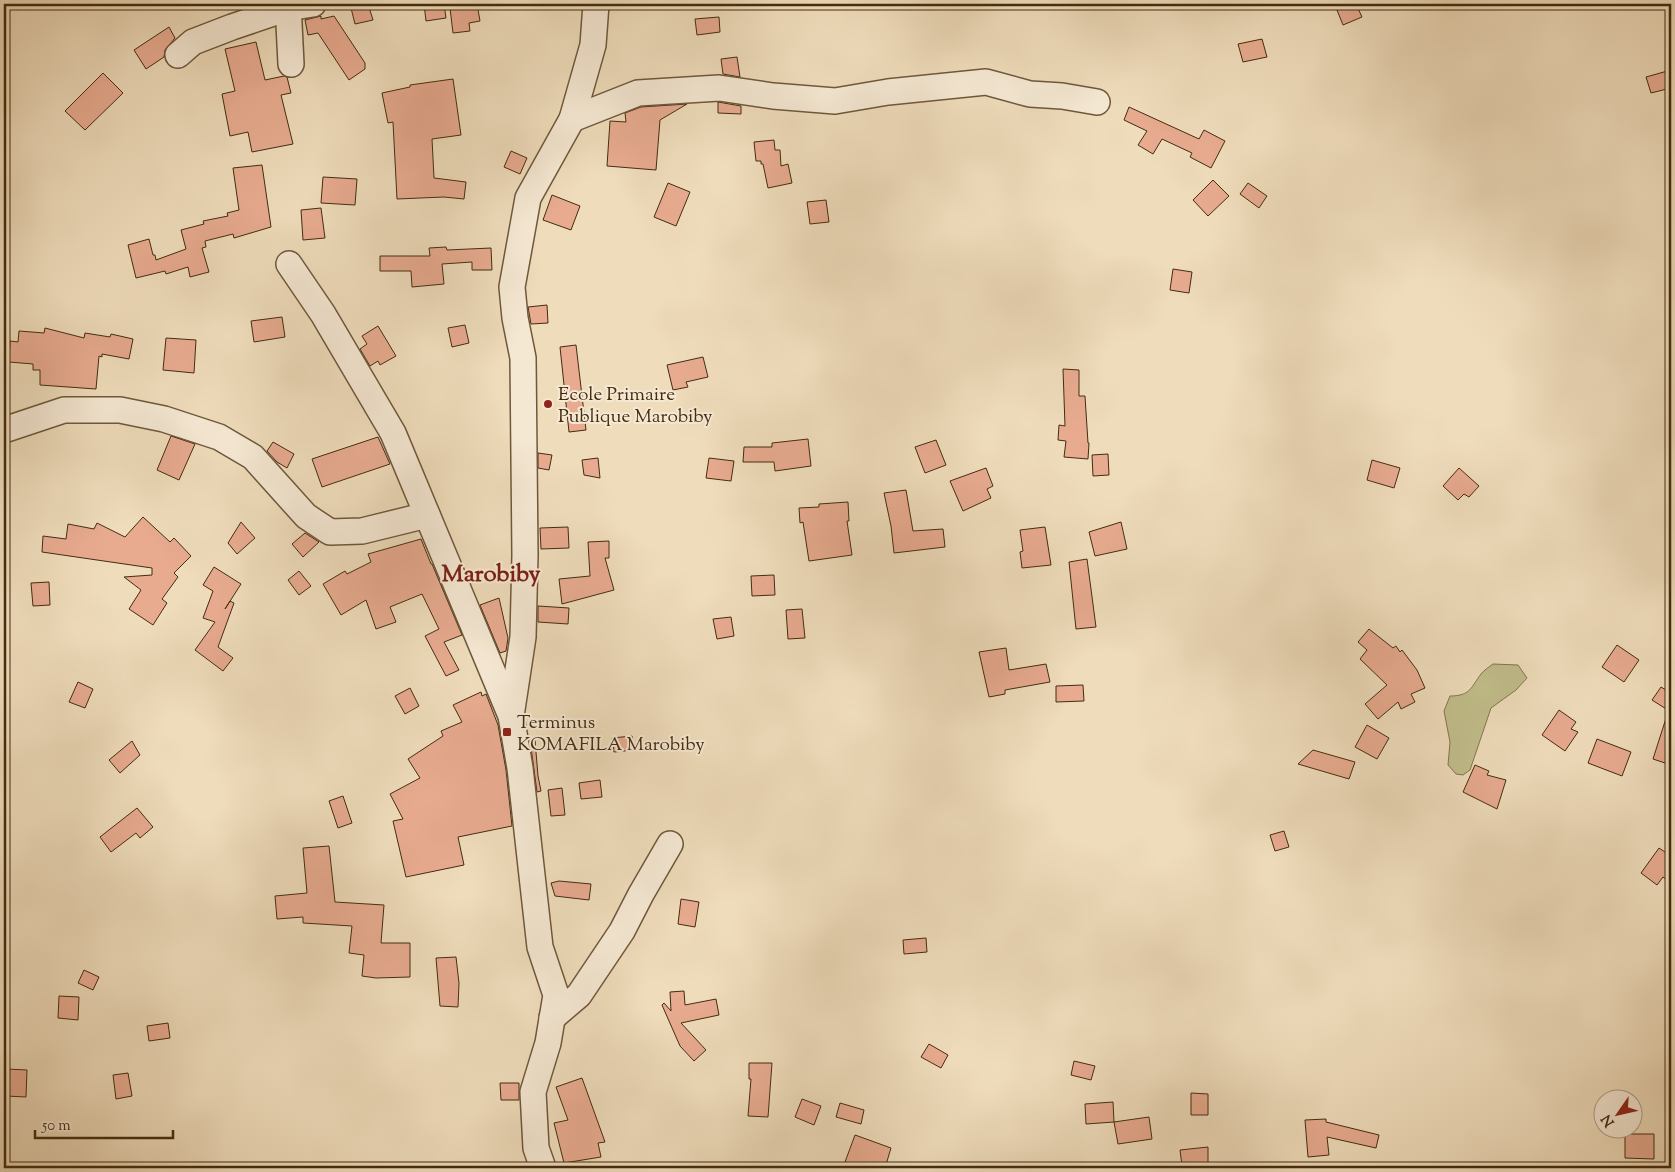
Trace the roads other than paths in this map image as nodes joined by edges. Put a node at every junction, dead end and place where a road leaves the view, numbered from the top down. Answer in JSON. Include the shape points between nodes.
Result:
{"nodes":[{"id":1,"x":313,"y":4,"type":"edge"},
{"id":2,"x":596,"y":4,"type":"edge"},
{"id":3,"x":288,"y":6,"type":"edge"},
{"id":4,"x":178,"y":55,"type":"dead end"},
{"id":5,"x":291,"y":64,"type":"dead end"},
{"id":6,"x":1097,"y":102,"type":"dead end"},
{"id":7,"x":572,"y":119,"type":"junction"},
{"id":8,"x":289,"y":264,"type":"dead end"},
{"id":9,"x":4,"y":430,"type":"edge"},
{"id":10,"x":427,"y":515,"type":"junction"},
{"id":11,"x":511,"y":716,"type":"junction"},
{"id":12,"x":670,"y":844,"type":"dead end"},
{"id":13,"x":552,"y":1018,"type":"junction"},
{"id":14,"x":543,"y":1168,"type":"edge"}],
"edges":[{"from":1,"to":3,"type":"street"},
{"from":2,"to":7,"type":"street","via":[[593,45]]},
{"from":3,"to":4,"type":"street","via":[[193,42]]},
{"from":3,"to":5,"type":"street"},
{"from":6,"to":7,"type":"street","via":[[1030,94],[986,82],[835,101],[719,88],[638,93]]},
{"from":7,"to":11,"type":"street","via":[[528,198],[512,287],[522,358],[525,555],[523,637]]},
{"from":8,"to":10,"type":"street","via":[[323,314],[393,433]]},
{"from":9,"to":10,"type":"street","via":[[64,410],[120,410],[219,436],[253,457],[306,516],[330,532],[362,531]]},
{"from":10,"to":11,"type":"street"},
{"from":11,"to":13,"type":"street","via":[[540,947],[556,995]]},
{"from":12,"to":13,"type":"street","via":[[622,931],[580,996]]},
{"from":13,"to":14,"type":"street","via":[[533,1092],[536,1148]]}]}
